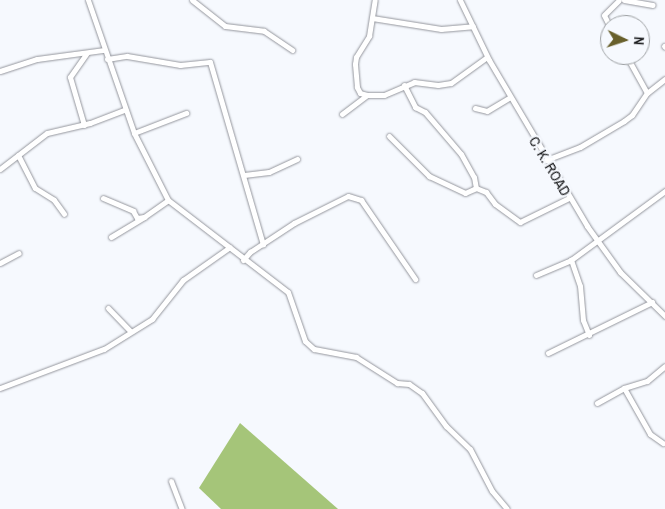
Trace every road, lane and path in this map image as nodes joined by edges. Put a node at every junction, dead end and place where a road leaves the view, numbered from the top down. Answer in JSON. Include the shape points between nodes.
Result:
{"nodes":[{"id":1,"x":88,"y":0,"type":"edge"},
{"id":2,"x":192,"y":0,"type":"edge"},
{"id":3,"x":375,"y":0,"type":"edge"},
{"id":4,"x":460,"y":0,"type":"edge"},
{"id":5,"x":619,"y":0,"type":"edge"},
{"id":6,"x":624,"y":0,"type":"edge"},
{"id":7,"x":653,"y":5,"type":"dead end"},
{"id":8,"x":604,"y":15,"type":"edge"},
{"id":9,"x":372,"y":18,"type":"junction"},
{"id":10,"x":473,"y":26,"type":"junction"},
{"id":11,"x":104,"y":50,"type":"junction"},
{"id":12,"x":292,"y":50,"type":"dead end"},
{"id":13,"x":87,"y":53,"type":"junction"},
{"id":14,"x":487,"y":57,"type":"junction"},
{"id":15,"x":107,"y":58,"type":"junction"},
{"id":16,"x":632,"y":65,"type":"edge"},
{"id":17,"x":0,"y":71,"type":"edge"},
{"id":18,"x":665,"y":79,"type":"edge"},
{"id":19,"x":404,"y":85,"type":"junction"},
{"id":20,"x":647,"y":93,"type":"junction"},
{"id":21,"x":367,"y":95,"type":"junction"},
{"id":22,"x":510,"y":98,"type":"junction"},
{"id":23,"x":475,"y":108,"type":"dead end"},
{"id":24,"x":124,"y":110,"type":"junction"},
{"id":25,"x":186,"y":113,"type":"dead end"},
{"id":26,"x":342,"y":114,"type":"dead end"},
{"id":27,"x":84,"y":125,"type":"junction"},
{"id":28,"x":134,"y":133,"type":"junction"},
{"id":29,"x":389,"y":136,"type":"dead end"},
{"id":30,"x":18,"y":155,"type":"junction"},
{"id":31,"x":297,"y":158,"type":"dead end"},
{"id":32,"x":546,"y":160,"type":"junction"},
{"id":33,"x":0,"y":169,"type":"edge"},
{"id":34,"x":244,"y":175,"type":"junction"},
{"id":35,"x":476,"y":188,"type":"junction"},
{"id":36,"x":665,"y":190,"type":"edge"},
{"id":37,"x":103,"y":198,"type":"dead end"},
{"id":38,"x":569,"y":198,"type":"junction"},
{"id":39,"x":168,"y":200,"type":"junction"},
{"id":40,"x":64,"y":214,"type":"dead end"},
{"id":41,"x":144,"y":217,"type":"junction"},
{"id":42,"x":111,"y":237,"type":"dead end"},
{"id":43,"x":596,"y":241,"type":"junction"},
{"id":44,"x":263,"y":244,"type":"junction"},
{"id":45,"x":230,"y":247,"type":"junction"},
{"id":46,"x":19,"y":253,"type":"dead end"},
{"id":47,"x":243,"y":260,"type":"junction"},
{"id":48,"x":571,"y":260,"type":"junction"},
{"id":49,"x":0,"y":262,"type":"edge"},
{"id":50,"x":536,"y":275,"type":"dead end"},
{"id":51,"x":416,"y":279,"type":"dead end"},
{"id":52,"x":652,"y":302,"type":"junction"},
{"id":53,"x":108,"y":308,"type":"dead end"},
{"id":54,"x":665,"y":316,"type":"edge"},
{"id":55,"x":130,"y":331,"type":"junction"},
{"id":56,"x":589,"y":335,"type":"junction"},
{"id":57,"x":548,"y":353,"type":"dead end"},
{"id":58,"x":665,"y":366,"type":"edge"},
{"id":59,"x":0,"y":388,"type":"edge"},
{"id":60,"x":624,"y":388,"type":"junction"},
{"id":61,"x":597,"y":403,"type":"dead end"},
{"id":62,"x":663,"y":443,"type":"dead end"},
{"id":63,"x":171,"y":481,"type":"dead end"},
{"id":64,"x":182,"y":509,"type":"edge"},
{"id":65,"x":506,"y":509,"type":"edge"}],
"edges":[{"from":1,"to":11,"type":"street"},
{"from":2,"to":12,"type":"street","via":[[225,26],[264,31]]},
{"from":3,"to":9,"type":"street"},
{"from":4,"to":10,"type":"street","name":"C. K. ROAD"},
{"from":5,"to":8,"type":"street"},
{"from":6,"to":7,"type":"street"},
{"from":9,"to":10,"type":"street","via":[[441,29]]},
{"from":9,"to":21,"type":"street","via":[[368,40],[355,64],[356,87]]},
{"from":10,"to":14,"type":"street","name":"C. K. ROAD"},
{"from":11,"to":13,"type":"street"},
{"from":11,"to":15,"type":"street"},
{"from":13,"to":17,"type":"street","via":[[44,58]]},
{"from":13,"to":27,"type":"street","via":[[70,77]]},
{"from":14,"to":19,"type":"street","via":[[451,83],[414,82]]},
{"from":14,"to":22,"type":"street","name":"C. K. ROAD"},
{"from":15,"to":24,"type":"street"},
{"from":15,"to":34,"type":"street","via":[[127,56],[180,65],[210,62]]},
{"from":16,"to":20,"type":"street"},
{"from":18,"to":20,"type":"street"},
{"from":19,"to":21,"type":"street","via":[[384,95]]},
{"from":19,"to":35,"type":"street","via":[[416,107],[425,112],[461,154],[474,177]]},
{"from":20,"to":32,"type":"street","via":[[624,121],[580,147]]},
{"from":21,"to":26,"type":"street"},
{"from":22,"to":23,"type":"street","via":[[488,111]]},
{"from":22,"to":32,"type":"street","name":"C. K. ROAD"},
{"from":24,"to":27,"type":"street"},
{"from":24,"to":28,"type":"street"},
{"from":25,"to":28,"type":"street"},
{"from":27,"to":30,"type":"street","via":[[48,133]]},
{"from":28,"to":39,"type":"street"},
{"from":29,"to":35,"type":"street","via":[[436,180],[466,193]]},
{"from":30,"to":33,"type":"street"},
{"from":30,"to":40,"type":"street","via":[[35,188],[54,200]]},
{"from":31,"to":34,"type":"street","via":[[269,172]]},
{"from":32,"to":38,"type":"street","name":"C. K. ROAD"},
{"from":34,"to":44,"type":"street","via":[[251,211]]},
{"from":35,"to":38,"type":"street","via":[[486,192],[495,204],[521,223]]},
{"from":36,"to":43,"type":"street"},
{"from":37,"to":41,"type":"street","via":[[133,211],[137,218]]},
{"from":38,"to":43,"type":"street","name":"C. K. ROAD"},
{"from":39,"to":41,"type":"street"},
{"from":39,"to":45,"type":"street"},
{"from":41,"to":42,"type":"street"},
{"from":43,"to":48,"type":"street"},
{"from":43,"to":52,"type":"street","name":"C. K. ROAD","via":[[620,272]]},
{"from":44,"to":47,"type":"street"},
{"from":44,"to":51,"type":"street","via":[[340,197],[355,197],[362,200]]},
{"from":45,"to":47,"type":"street"},
{"from":45,"to":55,"type":"street","via":[[189,275],[155,316]]},
{"from":46,"to":49,"type":"street"},
{"from":47,"to":65,"type":"street","via":[[288,292],[305,341],[314,349],[356,357],[390,379],[409,384],[422,393],[446,426],[470,449],[492,491]]},
{"from":48,"to":50,"type":"street"},
{"from":48,"to":56,"type":"street","via":[[580,286],[583,320]]},
{"from":52,"to":54,"type":"street","name":"C. K. ROAD"},
{"from":52,"to":56,"type":"street"},
{"from":53,"to":55,"type":"street"},
{"from":55,"to":59,"type":"street","via":[[104,350]]},
{"from":56,"to":57,"type":"street"},
{"from":58,"to":60,"type":"street","via":[[646,381]]},
{"from":60,"to":61,"type":"street"},
{"from":60,"to":62,"type":"street","via":[[650,434]]},
{"from":63,"to":64,"type":"street"}]}
